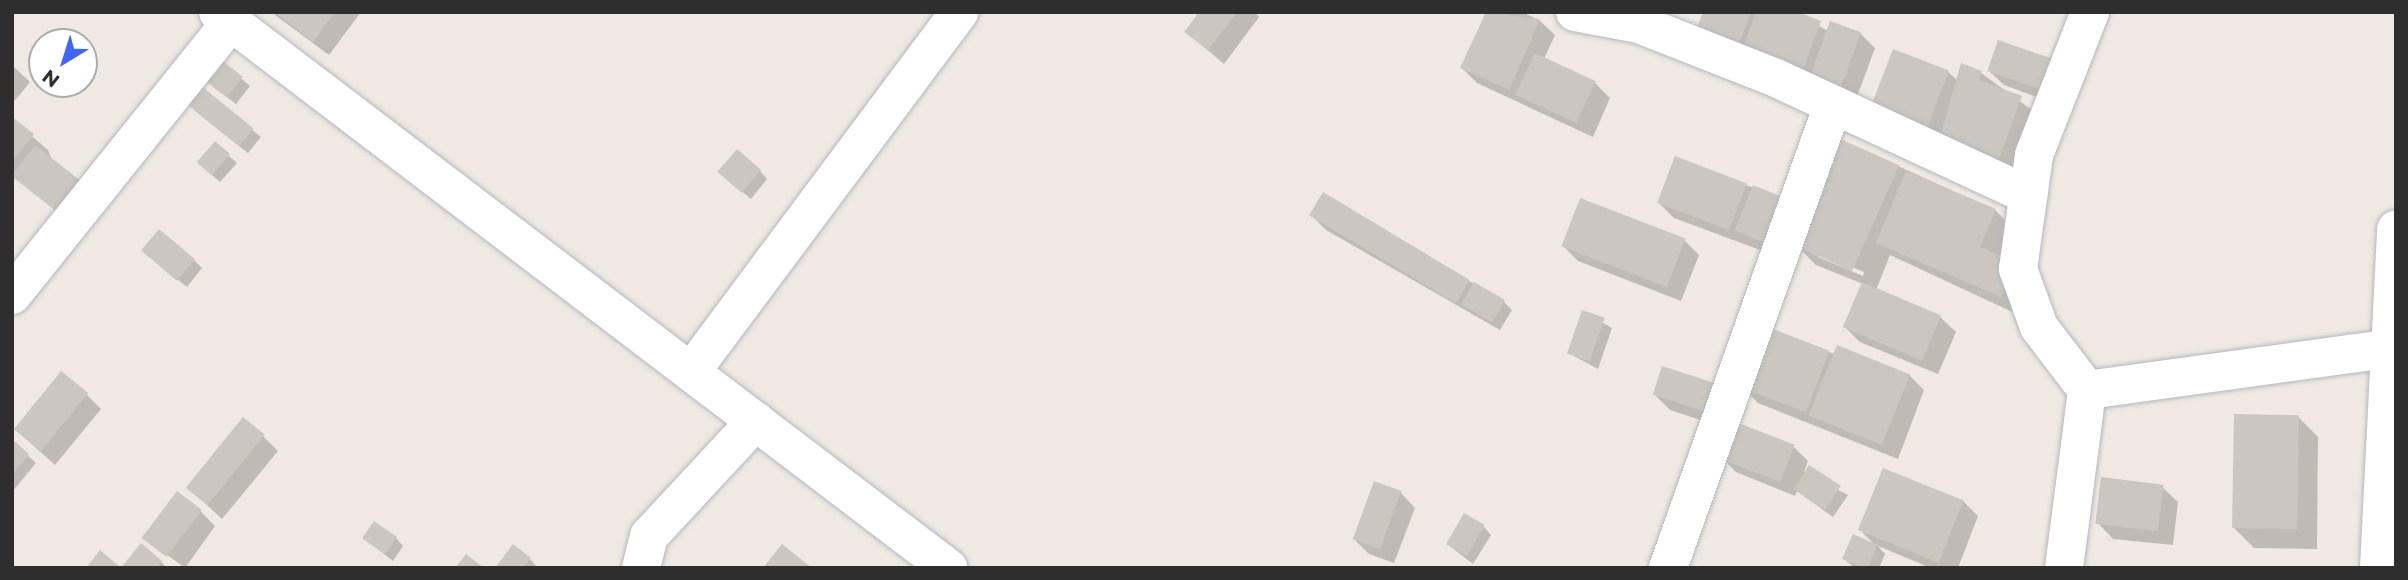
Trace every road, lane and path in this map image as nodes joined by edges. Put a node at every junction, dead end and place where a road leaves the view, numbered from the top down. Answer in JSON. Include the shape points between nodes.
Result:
{"nodes":[{"id":1,"x":959,"y":12,"type":"edge"},
{"id":2,"x":1576,"y":12,"type":"edge"},
{"id":3,"x":2090,"y":12,"type":"edge"},
{"id":4,"x":224,"y":17,"type":"edge"},
{"id":5,"x":1631,"y":18,"type":"edge"},
{"id":6,"x":1833,"y":104,"type":"junction"},
{"id":7,"x":2028,"y":195,"type":"junction"},
{"id":8,"x":2396,"y":229,"type":"edge"},
{"id":9,"x":2394,"y":291,"type":"edge"},
{"id":10,"x":12,"y":295,"type":"edge"},
{"id":11,"x":2388,"y":349,"type":"junction"},
{"id":12,"x":691,"y":372,"type":"junction"},
{"id":13,"x":2087,"y":390,"type":"junction"},
{"id":14,"x":756,"y":421,"type":"junction"},
{"id":15,"x":641,"y":568,"type":"edge"},
{"id":16,"x":948,"y":568,"type":"edge"},
{"id":17,"x":1668,"y":568,"type":"edge"},
{"id":18,"x":2064,"y":568,"type":"edge"},
{"id":19,"x":2379,"y":568,"type":"edge"}],
"edges":[{"from":1,"to":12,"type":"street"},
{"from":2,"to":5,"type":"street"},
{"from":3,"to":7,"type":"street","via":[[2034,155]]},
{"from":4,"to":10,"type":"street"},
{"from":4,"to":12,"type":"street"},
{"from":5,"to":6,"type":"street"},
{"from":6,"to":7,"type":"street"},
{"from":6,"to":17,"type":"street"},
{"from":7,"to":13,"type":"street","via":[[2018,269],[2039,327]]},
{"from":8,"to":9,"type":"street"},
{"from":9,"to":11,"type":"street"},
{"from":11,"to":13,"type":"street"},
{"from":11,"to":19,"type":"street"},
{"from":12,"to":14,"type":"street"},
{"from":13,"to":18,"type":"street"},
{"from":14,"to":15,"type":"street","via":[[649,536]]},
{"from":14,"to":16,"type":"street"}]}
